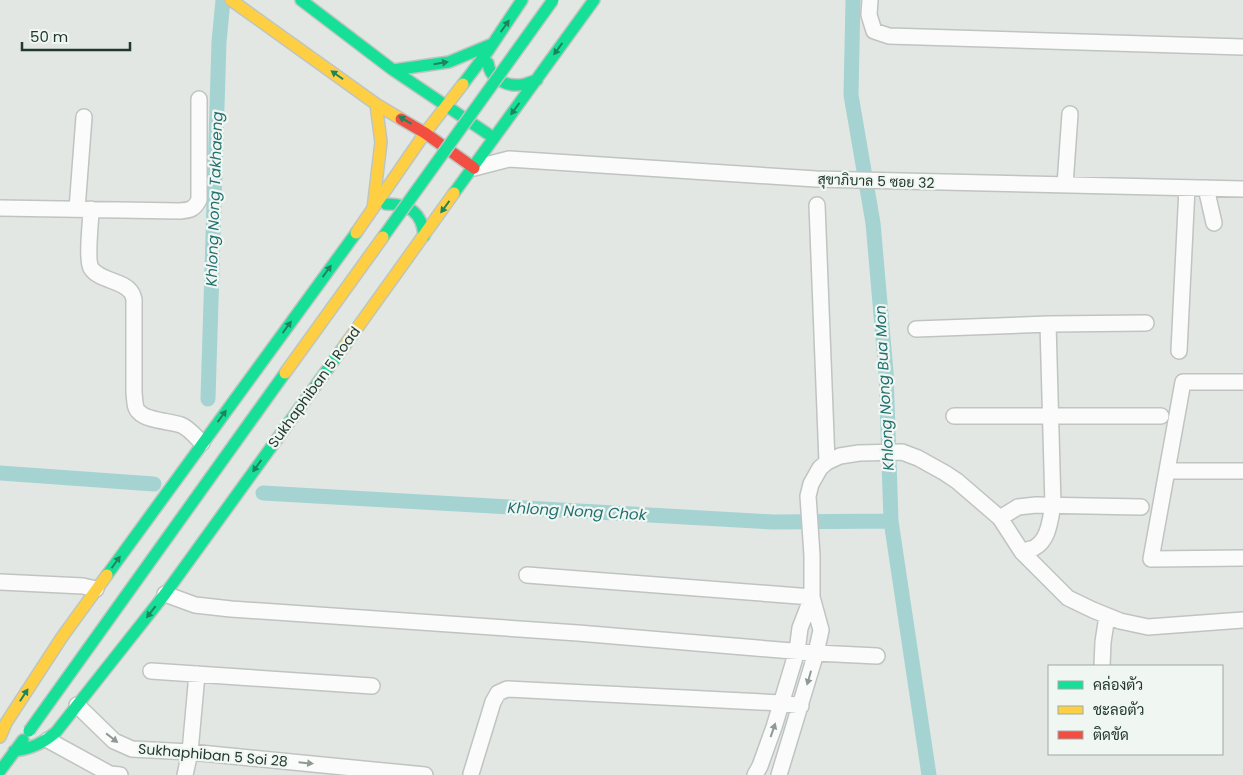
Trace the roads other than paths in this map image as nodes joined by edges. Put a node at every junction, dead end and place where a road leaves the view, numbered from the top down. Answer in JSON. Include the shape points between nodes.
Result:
{"nodes":[{"id":1,"x":231,"y":0,"type":"edge"},
{"id":2,"x":301,"y":0,"type":"edge"},
{"id":3,"x":522,"y":0,"type":"edge"},
{"id":4,"x":553,"y":0,"type":"edge"},
{"id":5,"x":594,"y":0,"type":"edge"},
{"id":6,"x":870,"y":0,"type":"edge"},
{"id":7,"x":1243,"y":47,"type":"edge"},
{"id":8,"x":490,"y":48,"type":"junction"},
{"id":9,"x":393,"y":70,"type":"junction"},
{"id":10,"x":537,"y":80,"type":"junction"},
{"id":11,"x":200,"y":99,"type":"dead end"},
{"id":12,"x":376,"y":104,"type":"junction"},
{"id":13,"x":446,"y":106,"type":"junction"},
{"id":14,"x":1070,"y":114,"type":"dead end"},
{"id":15,"x":84,"y":117,"type":"dead end"},
{"id":16,"x":425,"y":133,"type":"junction"},
{"id":17,"x":494,"y":138,"type":"junction"},
{"id":18,"x":509,"y":159,"type":"junction"},
{"id":19,"x":474,"y":168,"type":"junction"},
{"id":20,"x":1065,"y":185,"type":"junction"},
{"id":21,"x":1187,"y":188,"type":"junction"},
{"id":22,"x":1206,"y":188,"type":"junction"},
{"id":23,"x":1243,"y":189,"type":"edge"},
{"id":24,"x":817,"y":205,"type":"dead end"},
{"id":25,"x":0,"y":208,"type":"edge"},
{"id":26,"x":84,"y":209,"type":"junction"},
{"id":27,"x":373,"y":209,"type":"junction"},
{"id":28,"x":1214,"y":223,"type":"dead end"},
{"id":29,"x":424,"y":236,"type":"junction"},
{"id":30,"x":1146,"y":322,"type":"dead end"},
{"id":31,"x":1048,"y":324,"type":"junction"},
{"id":32,"x":916,"y":329,"type":"dead end"},
{"id":33,"x":1179,"y":351,"type":"dead end"},
{"id":34,"x":1243,"y":382,"type":"edge"},
{"id":35,"x":954,"y":416,"type":"dead end"},
{"id":36,"x":1050,"y":416,"type":"junction"},
{"id":37,"x":1161,"y":416,"type":"dead end"},
{"id":38,"x":202,"y":443,"type":"junction"},
{"id":39,"x":827,"y":462,"type":"junction"},
{"id":40,"x":1167,"y":471,"type":"junction"},
{"id":41,"x":1243,"y":471,"type":"edge"},
{"id":42,"x":1053,"y":505,"type":"junction"},
{"id":43,"x":1141,"y":507,"type":"dead end"},
{"id":44,"x":1000,"y":518,"type":"junction"},
{"id":45,"x":1022,"y":552,"type":"junction"},
{"id":46,"x":1243,"y":558,"type":"edge"},
{"id":47,"x":527,"y":576,"type":"dead end"},
{"id":48,"x":0,"y":582,"type":"edge"},
{"id":49,"x":96,"y":589,"type":"junction"},
{"id":50,"x":165,"y":594,"type":"junction"},
{"id":51,"x":812,"y":597,"type":"junction"},
{"id":52,"x":1107,"y":616,"type":"junction"},
{"id":53,"x":1243,"y":620,"type":"edge"},
{"id":54,"x":800,"y":628,"type":"junction"},
{"id":55,"x":821,"y":630,"type":"junction"},
{"id":56,"x":797,"y":651,"type":"junction"},
{"id":57,"x":816,"y":653,"type":"junction"},
{"id":58,"x":877,"y":656,"type":"dead end"},
{"id":59,"x":1102,"y":665,"type":"edge"},
{"id":60,"x":151,"y":671,"type":"dead end"},
{"id":61,"x":197,"y":674,"type":"junction"},
{"id":62,"x":372,"y":686,"type":"dead end"},
{"id":63,"x":781,"y":702,"type":"junction"},
{"id":64,"x":77,"y":705,"type":"junction"},
{"id":65,"x":801,"y":706,"type":"junction"},
{"id":66,"x":0,"y":738,"type":"edge"},
{"id":67,"x":48,"y":740,"type":"junction"},
{"id":68,"x":14,"y":751,"type":"junction"},
{"id":69,"x":190,"y":752,"type":"junction"},
{"id":70,"x":0,"y":771,"type":"edge"},
{"id":71,"x":120,"y":775,"type":"edge"},
{"id":72,"x":185,"y":775,"type":"edge"},
{"id":73,"x":425,"y":775,"type":"edge"},
{"id":74,"x":468,"y":775,"type":"edge"},
{"id":75,"x":755,"y":775,"type":"edge"},
{"id":76,"x":779,"y":775,"type":"edge"}],
"edges":[{"from":12,"to":1,"type":"main road","one_way":true,"via":[[310,50]]},
{"from":2,"to":9,"type":"main road","via":[[328,26]]},
{"from":8,"to":3,"type":"main road","one_way":true},
{"from":4,"to":68,"type":"main road","bridge":true},
{"from":5,"to":10,"type":"main road","name":"Sukhaphiban 5 Road","one_way":true},
{"from":6,"to":7,"type":"street","via":[[869,15],[874,30],[889,36]]},
{"from":9,"to":8,"type":"main road","one_way":true,"via":[[449,62]]},
{"from":8,"to":10,"type":"main road","via":[[489,70],[493,76],[505,84],[524,85]]},
{"from":8,"to":13,"type":"main road"},
{"from":9,"to":13,"type":"main road"},
{"from":10,"to":17,"type":"main road","name":"Sukhaphiban 5 Road","one_way":true},
{"from":11,"to":26,"type":"street","via":[[199,200],[195,207],[180,211]]},
{"from":16,"to":12,"type":"main road","one_way":true},
{"from":12,"to":27,"type":"main road","via":[[380,142]]},
{"from":13,"to":16,"type":"main road"},
{"from":13,"to":17,"type":"main road"},
{"from":14,"to":20,"type":"street"},
{"from":15,"to":26,"type":"street"},
{"from":16,"to":19,"type":"main road"},
{"from":16,"to":27,"type":"main road"},
{"from":17,"to":18,"type":"street"},
{"from":17,"to":19,"type":"main road","name":"Sukhaphiban 5 Road"},
{"from":18,"to":19,"type":"street","name":"สุขาภิบาล 5 ซอย 32"},
{"from":18,"to":20,"type":"street","name":"สุขาภิบาล 5 ซอย 32","via":[[816,179]]},
{"from":19,"to":29,"type":"main road","name":"Sukhaphiban 5 Road","one_way":true},
{"from":20,"to":21,"type":"street","name":"สุขาภิบาล 5 ซอย 32"},
{"from":21,"to":22,"type":"street","name":"สุขาภิบาล 5 ซอย 32"},
{"from":21,"to":33,"type":"street"},
{"from":22,"to":23,"type":"street","name":"สุขาภิบาล 5 ซอย 32"},
{"from":22,"to":28,"type":"street"},
{"from":24,"to":39,"type":"street"},
{"from":25,"to":26,"type":"street"},
{"from":26,"to":38,"type":"street","via":[[90,267],[125,286],[134,299],[134,393],[138,412],[182,426]]},
{"from":27,"to":29,"type":"main road","via":[[386,204],[410,208],[424,226]]},
{"from":38,"to":27,"type":"main road","one_way":true},
{"from":29,"to":50,"type":"main road","name":"Sukhaphiban 5 Road","one_way":true},
{"from":30,"to":31,"type":"street"},
{"from":31,"to":32,"type":"street"},
{"from":31,"to":36,"type":"street"},
{"from":34,"to":40,"type":"street","via":[[1183,382]]},
{"from":35,"to":36,"type":"street"},
{"from":36,"to":37,"type":"street"},
{"from":36,"to":42,"type":"street"},
{"from":49,"to":38,"type":"main road","one_way":true},
{"from":39,"to":44,"type":"street","via":[[859,453],[902,452],[951,477]]},
{"from":39,"to":51,"type":"street","via":[[811,484],[808,496]]},
{"from":40,"to":41,"type":"street"},
{"from":40,"to":46,"type":"street","via":[[1152,558]]},
{"from":42,"to":43,"type":"street"},
{"from":42,"to":44,"type":"street","via":[[1018,507]]},
{"from":42,"to":45,"type":"street","via":[[1050,524],[1042,542]]},
{"from":44,"to":45,"type":"street"},
{"from":45,"to":52,"type":"street","via":[[1068,598]]},
{"from":47,"to":51,"type":"street"},
{"from":48,"to":49,"type":"street"},
{"from":66,"to":49,"type":"main road","one_way":true,"via":[[6,723]]},
{"from":50,"to":56,"type":"street","via":[[194,605],[230,609]]},
{"from":50,"to":64,"type":"main road","name":"Sukhaphiban 5 Road","one_way":true},
{"from":51,"to":54,"type":"street"},
{"from":51,"to":55,"type":"street"},
{"from":52,"to":53,"type":"street","via":[[1148,627]]},
{"from":52,"to":59,"type":"street"},
{"from":54,"to":55,"type":"street"},
{"from":54,"to":56,"type":"street"},
{"from":55,"to":57,"type":"street"},
{"from":56,"to":57,"type":"street"},
{"from":56,"to":63,"type":"street"},
{"from":57,"to":58,"type":"street"},
{"from":57,"to":65,"type":"street","one_way":true},
{"from":60,"to":61,"type":"street"},
{"from":61,"to":62,"type":"street"},
{"from":61,"to":69,"type":"street"},
{"from":63,"to":65,"type":"street"},
{"from":63,"to":74,"type":"street","via":[[507,689],[498,693],[493,702]]},
{"from":75,"to":63,"type":"street","one_way":true},
{"from":64,"to":67,"type":"main road","name":"Sukhaphiban 5 Road"},
{"from":64,"to":69,"type":"street","name":"Sukhaphiban 5 Soi 28","one_way":true,"via":[[114,741],[132,749]]},
{"from":65,"to":76,"type":"street"},
{"from":67,"to":68,"type":"main road"},
{"from":67,"to":71,"type":"street","via":[[110,774]]},
{"from":68,"to":70,"type":"main road"},
{"from":69,"to":72,"type":"street"},
{"from":69,"to":73,"type":"street","name":"Sukhaphiban 5 Soi 28","one_way":true}]}
